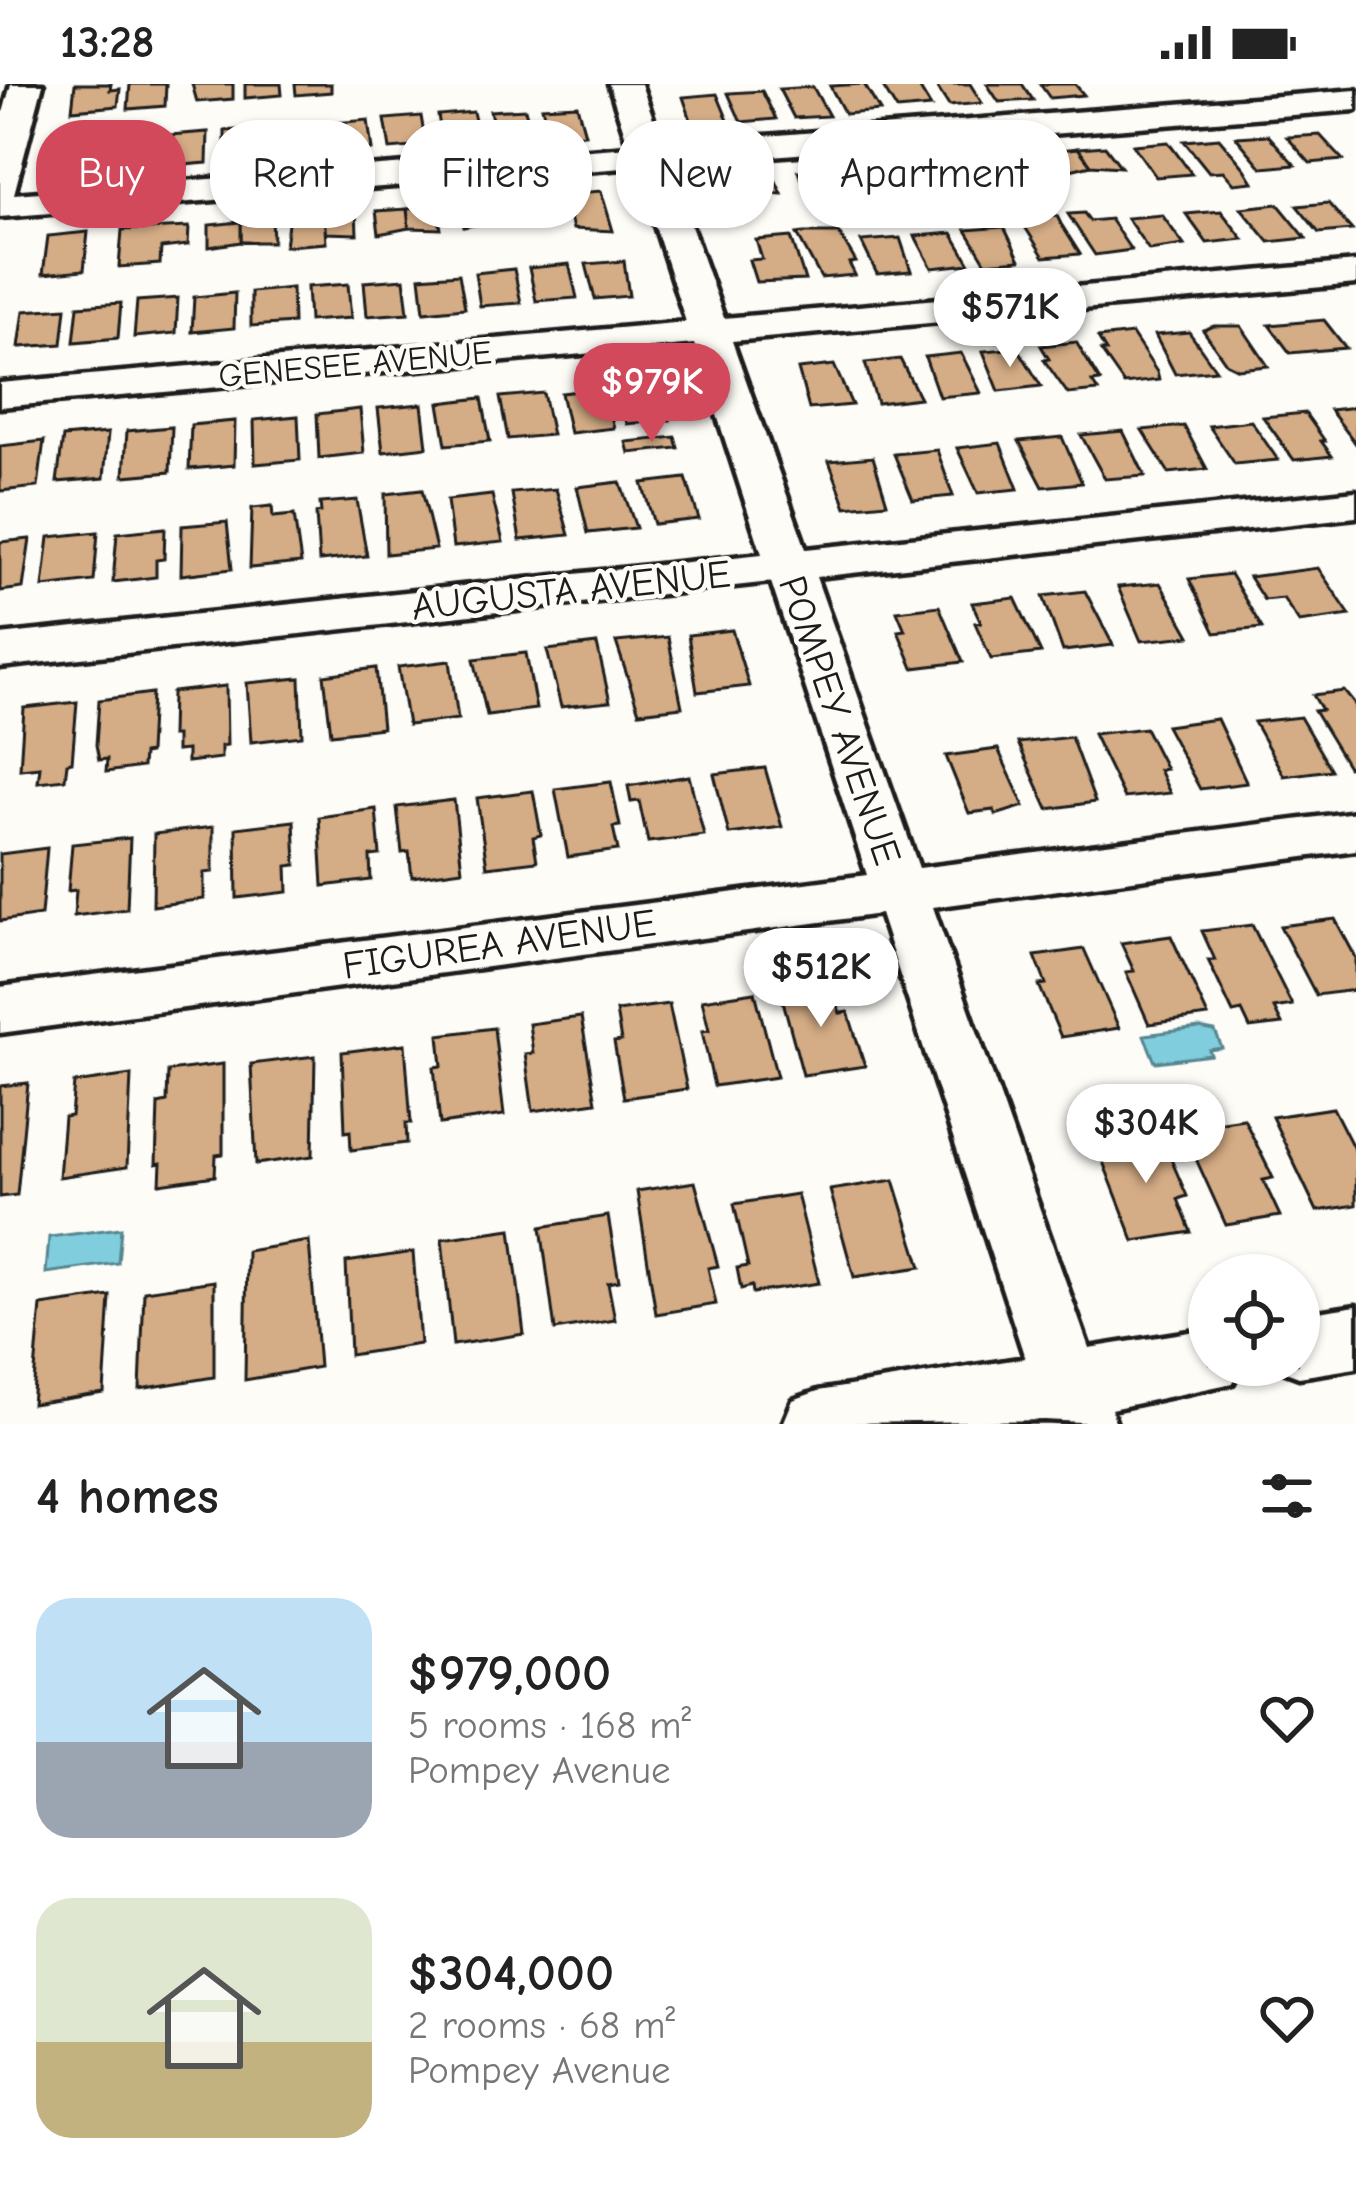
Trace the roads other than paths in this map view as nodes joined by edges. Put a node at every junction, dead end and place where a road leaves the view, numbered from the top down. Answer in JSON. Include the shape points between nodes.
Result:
{"nodes":[{"id":1,"x":27,"y":84,"type":"edge"},
{"id":2,"x":625,"y":84,"type":"edge"},
{"id":3,"x":1356,"y":100,"type":"edge"},
{"id":4,"x":637,"y":120,"type":"edge"},
{"id":5,"x":774,"y":146,"type":"edge"},
{"id":6,"x":616,"y":159,"type":"edge"},
{"id":7,"x":0,"y":189,"type":"edge"},
{"id":8,"x":0,"y":206,"type":"edge"},
{"id":9,"x":674,"y":228,"type":"edge"},
{"id":10,"x":1356,"y":273,"type":"edge"},
{"id":11,"x":709,"y":332,"type":"junction"},
{"id":12,"x":0,"y":395,"type":"edge"},
{"id":13,"x":1356,"y":504,"type":"edge"},
{"id":14,"x":789,"y":566,"type":"junction"},
{"id":15,"x":0,"y":651,"type":"edge"},
{"id":16,"x":1356,"y":831,"type":"edge"},
{"id":17,"x":899,"y":890,"type":"junction"},
{"id":18,"x":0,"y":1010,"type":"edge"},
{"id":19,"x":1356,"y":1337,"type":"edge"},
{"id":20,"x":1320,"y":1343,"type":"edge"},
{"id":21,"x":1188,"y":1368,"type":"edge"},
{"id":22,"x":1075,"y":1404,"type":"edge"},
{"id":23,"x":818,"y":1424,"type":"edge"}],
"edges":[{"from":1,"to":7,"type":"street"},
{"from":2,"to":4,"type":"street","name":"POMPEY AVENUE"},
{"from":3,"to":5,"type":"street"},
{"from":6,"to":8,"type":"street"},
{"from":9,"to":11,"type":"street","name":"POMPEY AVENUE"},
{"from":10,"to":11,"type":"street","name":"GENESEE AVENUE"},
{"from":11,"to":12,"type":"street","name":"GENESEE AVENUE"},
{"from":11,"to":14,"type":"street","name":"POMPEY AVENUE"},
{"from":13,"to":14,"type":"street","name":"AUGUSTA AVENUE"},
{"from":14,"to":15,"type":"street","name":"AUGUSTA AVENUE"},
{"from":14,"to":17,"type":"street","name":"POMPEY AVENUE"},
{"from":16,"to":17,"type":"street","name":"FIGUREA AVENUE"},
{"from":17,"to":18,"type":"street","name":"FIGUREA AVENUE"},
{"from":17,"to":22,"type":"street","name":"POMPEY AVENUE"},
{"from":19,"to":20,"type":"street"},
{"from":21,"to":22,"type":"street"},
{"from":22,"to":23,"type":"street"}]}
